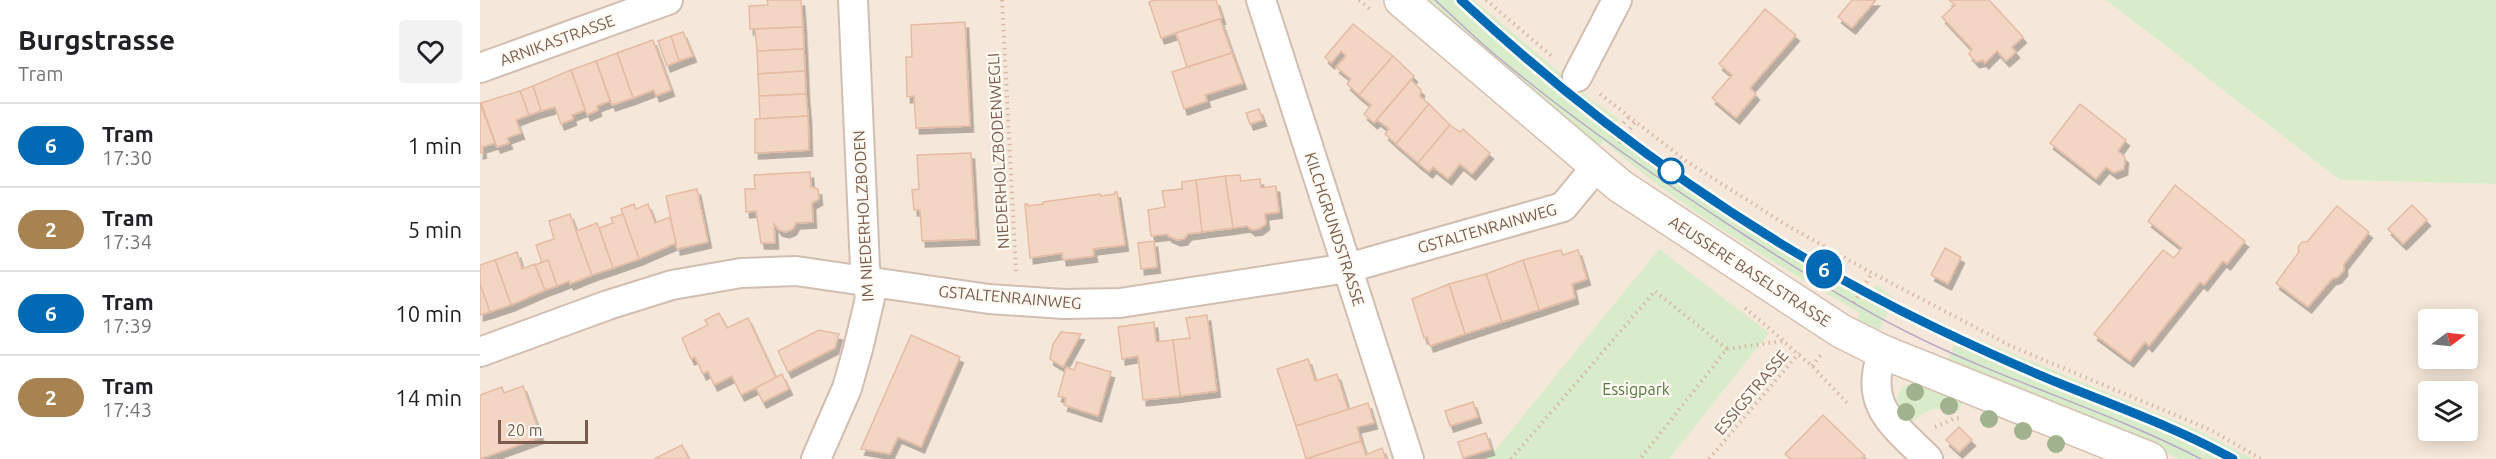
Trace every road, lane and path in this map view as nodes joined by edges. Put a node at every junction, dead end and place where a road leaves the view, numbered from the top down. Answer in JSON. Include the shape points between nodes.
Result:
{"nodes":[{"id":1,"x":668,"y":0,"type":"edge"},
{"id":2,"x":853,"y":0,"type":"edge"},
{"id":3,"x":1002,"y":0,"type":"edge"},
{"id":4,"x":1261,"y":0,"type":"edge"},
{"id":5,"x":1401,"y":0,"type":"edge"},
{"id":6,"x":1486,"y":0,"type":"edge"},
{"id":7,"x":1617,"y":0,"type":"edge"},
{"id":8,"x":480,"y":68,"type":"edge"},
{"id":9,"x":1577,"y":77,"type":"junction"},
{"id":10,"x":1596,"y":167,"type":"junction"},
{"id":11,"x":1348,"y":268,"type":"junction"},
{"id":12,"x":1872,"y":273,"type":"junction"},
{"id":13,"x":867,"y":282,"type":"junction"},
{"id":14,"x":1018,"y":300,"type":"junction"},
{"id":15,"x":1852,"y":308,"type":"dead end"},
{"id":16,"x":1727,"y":350,"type":"junction"},
{"id":17,"x":480,"y":352,"type":"edge"},
{"id":18,"x":1883,"y":352,"type":"junction"},
{"id":19,"x":1799,"y":353,"type":"junction"},
{"id":20,"x":1812,"y":366,"type":"dead end"},
{"id":21,"x":1967,"y":418,"type":"dead end"},
{"id":22,"x":1919,"y":450,"type":"edge"},
{"id":23,"x":816,"y":459,"type":"edge"},
{"id":24,"x":1409,"y":459,"type":"edge"},
{"id":25,"x":1511,"y":459,"type":"edge"},
{"id":26,"x":1640,"y":459,"type":"edge"},
{"id":27,"x":1709,"y":459,"type":"edge"},
{"id":28,"x":2150,"y":459,"type":"edge"},
{"id":29,"x":2261,"y":459,"type":"edge"}],
"edges":[{"from":1,"to":8,"type":"street","name":"ARNIKASTRASSE"},
{"from":2,"to":13,"type":"street","name":"IM NIEDERHOLZBODEN"},
{"from":3,"to":14,"type":"path","name":"NIEDERHOLZBODENWEGLI"},
{"from":4,"to":11,"type":"street","name":"KILCHGRUNDSTRASSE"},
{"from":5,"to":10,"type":"main road","name":"AEUSSERE BASELSTRASSE"},
{"from":6,"to":9,"type":"path"},
{"from":7,"to":9,"type":"street"},
{"from":9,"to":12,"type":"path","via":[[1686,161],[1788,226]]},
{"from":10,"to":11,"type":"street","name":"GSTALTENRAINWEG","via":[[1563,207]]},
{"from":10,"to":18,"type":"main road","name":"AEUSSERE BASELSTRASSE","via":[[1841,332]]},
{"from":11,"to":14,"type":"street","name":"GSTALTENRAINWEG","via":[[1120,303]]},
{"from":11,"to":24,"type":"street","name":"KILCHGRUNDSTRASSE"},
{"from":12,"to":15,"type":"path"},
{"from":12,"to":29,"type":"path","via":[[2013,347],[2211,430]]},
{"from":13,"to":14,"type":"street","name":"GSTALTENRAINWEG"},
{"from":13,"to":17,"type":"street","name":"GSTALTENRAINWEG","via":[[796,272],[741,273],[672,285]]},
{"from":13,"to":23,"type":"street","name":"IM NIEDERHOLZBODEN","via":[[870,297],[847,388]]},
{"from":16,"to":19,"type":"path","via":[[1783,341]]},
{"from":16,"to":25,"type":"path","via":[[1655,291]]},
{"from":16,"to":26,"type":"path"},
{"from":18,"to":22,"type":"street","via":[[1875,387],[1880,405]]},
{"from":18,"to":28,"type":"main road","name":"AEUSSERE BASELSTRASSE"},
{"from":19,"to":20,"type":"path","name":"ESSIGSTRASSE"},
{"from":19,"to":27,"type":"path","name":"ESSIGSTRASSE"},
{"from":21,"to":22,"type":"path","via":[[1953,419]]}]}
